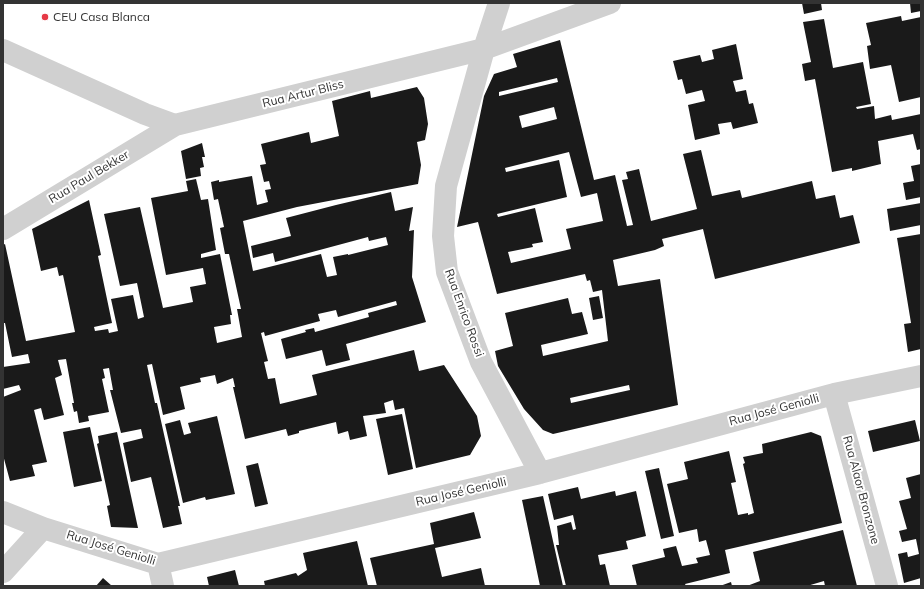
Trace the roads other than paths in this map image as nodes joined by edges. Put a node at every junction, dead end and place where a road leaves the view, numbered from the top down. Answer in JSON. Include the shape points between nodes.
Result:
{"nodes":[{"id":1,"x":499,"y":3,"type":"edge"},
{"id":2,"x":610,"y":3,"type":"edge"},
{"id":3,"x":484,"y":49,"type":"junction"},
{"id":4,"x":3,"y":50,"type":"edge"},
{"id":5,"x":175,"y":125,"type":"junction"},
{"id":6,"x":3,"y":229,"type":"edge"},
{"id":7,"x":921,"y":376,"type":"edge"},
{"id":8,"x":834,"y":394,"type":"junction"},
{"id":9,"x":540,"y":473,"type":"junction"},
{"id":10,"x":3,"y":512,"type":"edge"},
{"id":11,"x":44,"y":528,"type":"junction"},
{"id":12,"x":158,"y":564,"type":"junction"},
{"id":13,"x":3,"y":572,"type":"edge"},
{"id":14,"x":163,"y":586,"type":"edge"},
{"id":15,"x":887,"y":586,"type":"edge"}],
"edges":[{"from":1,"to":3,"type":"street","name":"Rua Enrico Rossi"},
{"from":2,"to":3,"type":"street","name":"Rua Artur Bliss"},
{"from":3,"to":5,"type":"street","name":"Rua Artur Bliss"},
{"from":3,"to":9,"type":"street","name":"Rua Enrico Rossi","via":[[446,186],[443,236],[447,272],[481,362]]},
{"from":4,"to":5,"type":"street"},
{"from":5,"to":6,"type":"street","name":"Rua Paul Bekker"},
{"from":7,"to":8,"type":"street","name":"Rua José Geniolli"},
{"from":8,"to":9,"type":"street","name":"Rua José Geniolli"},
{"from":8,"to":15,"type":"street","name":"Rua Alaor Bronzone"},
{"from":9,"to":12,"type":"street","name":"Rua José Geniolli"},
{"from":10,"to":11,"type":"street","name":"Rua José Geniolli"},
{"from":11,"to":12,"type":"street","name":"Rua José Geniolli"},
{"from":11,"to":13,"type":"street"},
{"from":12,"to":14,"type":"street"}]}
